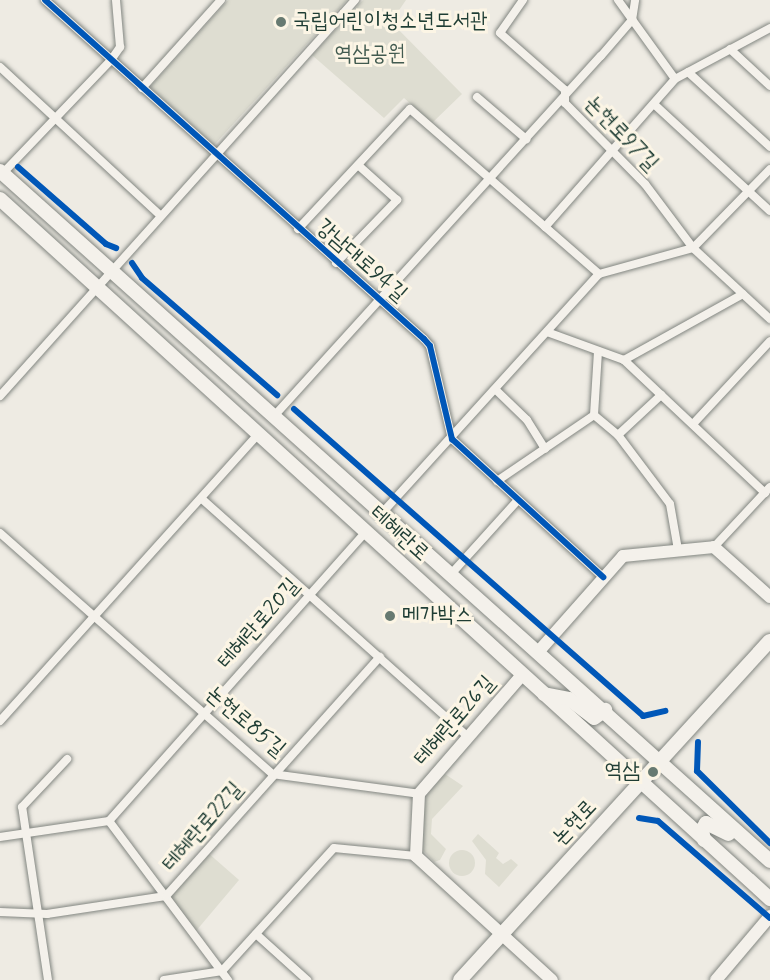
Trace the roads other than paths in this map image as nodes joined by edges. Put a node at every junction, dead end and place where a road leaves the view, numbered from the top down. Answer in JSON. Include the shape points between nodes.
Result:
{"nodes":[{"id":1,"x":45,"y":0,"type":"edge"},
{"id":2,"x":221,"y":0,"type":"edge"},
{"id":3,"x":355,"y":0,"type":"edge"},
{"id":4,"x":523,"y":0,"type":"edge"},
{"id":5,"x":618,"y":0,"type":"edge"},
{"id":6,"x":635,"y":0,"type":"edge"},
{"id":7,"x":112,"y":2,"type":"edge"},
{"id":8,"x":632,"y":20,"type":"junction"},
{"id":9,"x":770,"y":28,"type":"edge"},
{"id":10,"x":730,"y":49,"type":"junction"},
{"id":11,"x":111,"y":60,"type":"junction"},
{"id":12,"x":0,"y":67,"type":"edge"},
{"id":13,"x":688,"y":72,"type":"junction"},
{"id":14,"x":675,"y":79,"type":"junction"},
{"id":15,"x":770,"y":86,"type":"edge"},
{"id":16,"x":142,"y":88,"type":"junction"},
{"id":17,"x":564,"y":96,"type":"junction"},
{"id":18,"x":477,"y":98,"type":"dead end"},
{"id":19,"x":655,"y":105,"type":"junction"},
{"id":20,"x":55,"y":118,"type":"junction"},
{"id":21,"x":526,"y":139,"type":"junction"},
{"id":22,"x":770,"y":147,"type":"edge"},
{"id":23,"x":614,"y":150,"type":"junction"},
{"id":24,"x":217,"y":158,"type":"junction"},
{"id":25,"x":357,"y":165,"type":"junction"},
{"id":26,"x":770,"y":169,"type":"edge"},
{"id":27,"x":1,"y":172,"type":"edge"},
{"id":28,"x":489,"y":180,"type":"junction"},
{"id":29,"x":748,"y":192,"type":"junction"},
{"id":30,"x":0,"y":199,"type":"edge"},
{"id":31,"x":770,"y":211,"type":"edge"},
{"id":32,"x":160,"y":215,"type":"junction"},
{"id":33,"x":545,"y":227,"type":"junction"},
{"id":34,"x":298,"y":229,"type":"junction"},
{"id":35,"x":693,"y":248,"type":"junction"},
{"id":36,"x":336,"y":263,"type":"junction"},
{"id":37,"x":112,"y":270,"type":"junction"},
{"id":38,"x":599,"y":274,"type":"junction"},
{"id":39,"x":96,"y":287,"type":"junction"},
{"id":40,"x":743,"y":294,"type":"junction"},
{"id":41,"x":378,"y":301,"type":"junction"},
{"id":42,"x":770,"y":319,"type":"edge"},
{"id":43,"x":547,"y":332,"type":"junction"},
{"id":44,"x":770,"y":341,"type":"edge"},
{"id":45,"x":598,"y":351,"type":"junction"},
{"id":46,"x":624,"y":360,"type":"junction"},
{"id":47,"x":496,"y":390,"type":"junction"},
{"id":48,"x":661,"y":395,"type":"junction"},
{"id":49,"x":0,"y":396,"type":"edge"},
{"id":50,"x":275,"y":415,"type":"junction"},
{"id":51,"x":594,"y":415,"type":"junction"},
{"id":52,"x":693,"y":424,"type":"junction"},
{"id":53,"x":258,"y":434,"type":"junction"},
{"id":54,"x":618,"y":435,"type":"junction"},
{"id":55,"x":452,"y":439,"type":"junction"},
{"id":56,"x":544,"y":449,"type":"junction"},
{"id":57,"x":496,"y":481,"type":"junction"},
{"id":58,"x":767,"y":490,"type":"edge"},
{"id":59,"x":202,"y":499,"type":"junction"},
{"id":60,"x":518,"y":500,"type":"junction"},
{"id":61,"x":383,"y":512,"type":"junction"},
{"id":62,"x":366,"y":532,"type":"junction"},
{"id":63,"x":0,"y":533,"type":"edge"},
{"id":64,"x":714,"y":547,"type":"junction"},
{"id":65,"x":678,"y":550,"type":"junction"},
{"id":66,"x":452,"y":573,"type":"junction"},
{"id":67,"x":603,"y":578,"type":"junction"},
{"id":68,"x":311,"y":595,"type":"junction"},
{"id":69,"x":770,"y":597,"type":"edge"},
{"id":70,"x":93,"y":617,"type":"junction"},
{"id":71,"x":770,"y":641,"type":"edge"},
{"id":72,"x":539,"y":651,"type":"junction"},
{"id":73,"x":380,"y":657,"type":"junction"},
{"id":74,"x":522,"y":675,"type":"junction"},
{"id":75,"x":544,"y":694,"type":"junction"},
{"id":76,"x":605,"y":710,"type":"junction"},
{"id":77,"x":203,"y":715,"type":"junction"},
{"id":78,"x":0,"y":721,"type":"edge"},
{"id":79,"x":470,"y":738,"type":"junction"},
{"id":80,"x":67,"y":759,"type":"dead end"},
{"id":81,"x":661,"y":762,"type":"junction"},
{"id":82,"x":272,"y":774,"type":"junction"},
{"id":83,"x":641,"y":783,"type":"junction"},
{"id":84,"x":419,"y":794,"type":"junction"},
{"id":85,"x":109,"y":821,"type":"junction"},
{"id":86,"x":25,"y":833,"type":"junction"},
{"id":87,"x":0,"y":837,"type":"edge"},
{"id":88,"x":704,"y":840,"type":"junction"},
{"id":89,"x":416,"y":856,"type":"junction"},
{"id":90,"x":768,"y":859,"type":"edge"},
{"id":91,"x":166,"y":896,"type":"junction"},
{"id":92,"x":770,"y":899,"type":"edge"},
{"id":93,"x":0,"y":912,"type":"edge"},
{"id":94,"x":37,"y":912,"type":"junction"},
{"id":95,"x":770,"y":916,"type":"edge"},
{"id":96,"x":256,"y":934,"type":"junction"},
{"id":97,"x":501,"y":934,"type":"junction"},
{"id":98,"x":222,"y":971,"type":"junction"},
{"id":99,"x":48,"y":980,"type":"edge"},
{"id":100,"x":164,"y":980,"type":"edge"},
{"id":101,"x":228,"y":980,"type":"edge"},
{"id":102,"x":307,"y":980,"type":"edge"},
{"id":103,"x":460,"y":980,"type":"edge"},
{"id":104,"x":552,"y":980,"type":"edge"},
{"id":105,"x":716,"y":980,"type":"edge"}],
"edges":[{"from":1,"to":11,"type":"street","name":"강남대로94길"},
{"from":2,"to":16,"type":"street"},
{"from":3,"to":24,"type":"street"},
{"from":4,"to":17,"type":"street","name":"논현로97길","via":[[500,33],[565,90]]},
{"from":5,"to":8,"type":"street"},
{"from":6,"to":8,"type":"street"},
{"from":7,"to":11,"type":"street","via":[[120,47]]},
{"from":8,"to":14,"type":"street"},
{"from":8,"to":17,"type":"street"},
{"from":9,"to":10,"type":"street"},
{"from":10,"to":13,"type":"street"},
{"from":10,"to":15,"type":"street"},
{"from":11,"to":16,"type":"street","name":"강남대로94길"},
{"from":11,"to":20,"type":"street"},
{"from":12,"to":20,"type":"street"},
{"from":13,"to":14,"type":"street"},
{"from":13,"to":22,"type":"street"},
{"from":14,"to":19,"type":"street"},
{"from":16,"to":24,"type":"street","name":"강남대로94길"},
{"from":17,"to":21,"type":"street"},
{"from":17,"to":23,"type":"street","name":"논현로97길","via":[[565,103]]},
{"from":18,"to":21,"type":"street"},
{"from":19,"to":23,"type":"street"},
{"from":19,"to":29,"type":"street"},
{"from":20,"to":27,"type":"street"},
{"from":20,"to":32,"type":"street"},
{"from":21,"to":28,"type":"street"},
{"from":23,"to":33,"type":"street"},
{"from":23,"to":35,"type":"street","name":"논현로97길"},
{"from":24,"to":32,"type":"street"},
{"from":24,"to":34,"type":"street","name":"강남대로94길"},
{"from":25,"to":28,"type":"street","name":"강남대로94길","via":[[410,109]]},
{"from":25,"to":34,"type":"street","name":"강남대로94길"},
{"from":25,"to":36,"type":"street","name":"강남대로94길","via":[[397,200]]},
{"from":26,"to":29,"type":"street"},
{"from":27,"to":37,"type":"main road","name":"테헤란로"},
{"from":28,"to":33,"type":"street"},
{"from":28,"to":41,"type":"street"},
{"from":29,"to":31,"type":"street"},
{"from":29,"to":35,"type":"street"},
{"from":30,"to":39,"type":"main road","name":"테헤란로"},
{"from":32,"to":37,"type":"street"},
{"from":33,"to":38,"type":"street"},
{"from":34,"to":36,"type":"street","name":"강남대로94길"},
{"from":35,"to":38,"type":"street"},
{"from":35,"to":40,"type":"street","name":"논현로97길"},
{"from":36,"to":41,"type":"street","name":"강남대로94길"},
{"from":37,"to":39,"type":"street"},
{"from":37,"to":50,"type":"main road","name":"테헤란로"},
{"from":38,"to":43,"type":"street"},
{"from":39,"to":49,"type":"street"},
{"from":39,"to":53,"type":"main road","name":"테헤란로"},
{"from":40,"to":42,"type":"street","name":"논현로97길"},
{"from":40,"to":46,"type":"street"},
{"from":41,"to":50,"type":"street"},
{"from":41,"to":55,"type":"street","name":"강남대로94길","via":[[430,346]]},
{"from":43,"to":45,"type":"street"},
{"from":43,"to":47,"type":"street"},
{"from":44,"to":52,"type":"street"},
{"from":45,"to":46,"type":"street"},
{"from":45,"to":51,"type":"street"},
{"from":46,"to":48,"type":"street"},
{"from":47,"to":55,"type":"street"},
{"from":47,"to":56,"type":"street","via":[[527,420]]},
{"from":48,"to":52,"type":"street"},
{"from":48,"to":54,"type":"street"},
{"from":50,"to":61,"type":"main road","name":"테헤란로"},
{"from":51,"to":54,"type":"street"},
{"from":51,"to":56,"type":"street"},
{"from":52,"to":58,"type":"street"},
{"from":53,"to":59,"type":"street"},
{"from":53,"to":62,"type":"main road","name":"테헤란로"},
{"from":54,"to":65,"type":"street","via":[[670,504]]},
{"from":55,"to":57,"type":"street"},
{"from":55,"to":61,"type":"street"},
{"from":56,"to":57,"type":"street"},
{"from":57,"to":60,"type":"street"},
{"from":58,"to":64,"type":"street"},
{"from":59,"to":68,"type":"street"},
{"from":59,"to":70,"type":"street"},
{"from":60,"to":66,"type":"street"},
{"from":60,"to":67,"type":"street"},
{"from":61,"to":66,"type":"main road","name":"테헤란로"},
{"from":62,"to":68,"type":"street","name":"테헤란로20길"},
{"from":62,"to":74,"type":"main road","name":"테헤란로"},
{"from":63,"to":70,"type":"street","name":"논현로85길"},
{"from":64,"to":65,"type":"street"},
{"from":64,"to":69,"type":"street"},
{"from":65,"to":67,"type":"street","via":[[623,556]]},
{"from":66,"to":72,"type":"main road","name":"테헤란로"},
{"from":67,"to":72,"type":"street"},
{"from":68,"to":73,"type":"street"},
{"from":68,"to":77,"type":"street","name":"테헤란로20길"},
{"from":70,"to":77,"type":"street","name":"논현로85길"},
{"from":70,"to":78,"type":"street"},
{"from":71,"to":81,"type":"main road","name":"논현로"},
{"from":72,"to":76,"type":"main road","name":"테헤란로"},
{"from":73,"to":79,"type":"street"},
{"from":73,"to":82,"type":"street","name":"테헤란로22길"},
{"from":74,"to":75,"type":"main road","name":"테헤란로"},
{"from":74,"to":79,"type":"street","name":"테헤란로26길"},
{"from":75,"to":76,"type":"main road","via":[[569,699],[594,718]]},
{"from":75,"to":83,"type":"main road","name":"테헤란로"},
{"from":76,"to":81,"type":"main road","name":"테헤란로"},
{"from":77,"to":82,"type":"street","name":"논현로85길"},
{"from":77,"to":85,"type":"street","name":"테헤란로20길"},
{"from":79,"to":84,"type":"street","name":"테헤란로26길"},
{"from":80,"to":86,"type":"street","via":[[22,807]]},
{"from":81,"to":83,"type":"main road","name":"논현로"},
{"from":81,"to":90,"type":"main road","name":"테헤란로"},
{"from":82,"to":84,"type":"street","name":"논현로85길"},
{"from":82,"to":91,"type":"street","name":"테헤란로22길"},
{"from":83,"to":88,"type":"main road","name":"테헤란로"},
{"from":83,"to":97,"type":"main road","name":"논현로"},
{"from":84,"to":89,"type":"street"},
{"from":85,"to":86,"type":"street"},
{"from":85,"to":91,"type":"street"},
{"from":86,"to":87,"type":"street"},
{"from":86,"to":94,"type":"street"},
{"from":88,"to":90,"type":"main road","via":[[703,826],[711,823],[748,851]]},
{"from":88,"to":92,"type":"main road","name":"테헤란로"},
{"from":89,"to":96,"type":"street","via":[[334,848]]},
{"from":89,"to":97,"type":"street"},
{"from":91,"to":94,"type":"street","name":"테헤란로22길","via":[[47,914]]},
{"from":91,"to":98,"type":"street"},
{"from":93,"to":94,"type":"street","name":"테헤란로22길"},
{"from":94,"to":99,"type":"street"},
{"from":95,"to":105,"type":"street"},
{"from":96,"to":98,"type":"street"},
{"from":96,"to":102,"type":"street"},
{"from":97,"to":103,"type":"main road","name":"논현로"},
{"from":97,"to":104,"type":"street"},
{"from":98,"to":100,"type":"street"},
{"from":98,"to":101,"type":"street"}]}
